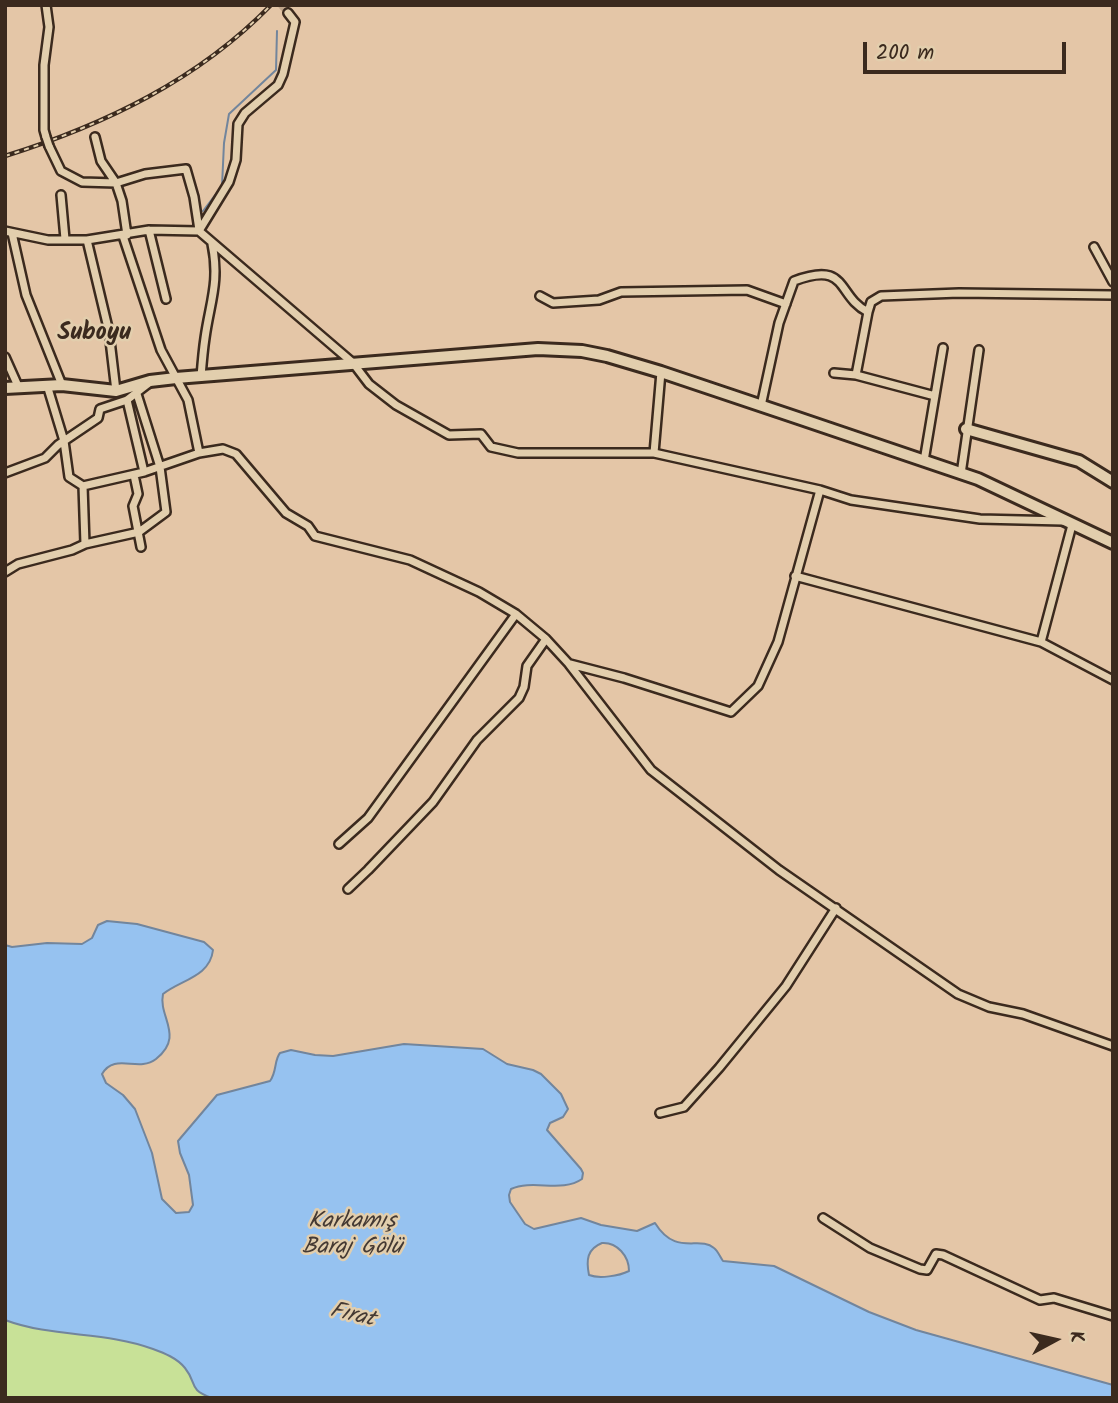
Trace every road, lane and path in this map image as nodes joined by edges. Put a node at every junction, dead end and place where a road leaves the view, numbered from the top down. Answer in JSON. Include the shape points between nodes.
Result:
{"nodes":[{"id":1,"x":46,"y":5,"type":"edge"},
{"id":2,"x":289,"y":13,"type":"tunnel mouth"},
{"id":3,"x":94,"y":137,"type":"dead end"},
{"id":4,"x":116,"y":183,"type":"junction"},
{"id":5,"x":61,"y":195,"type":"dead end"},
{"id":6,"x":149,"y":230,"type":"junction"},
{"id":7,"x":199,"y":231,"type":"junction"},
{"id":8,"x":9,"y":232,"type":"edge"},
{"id":9,"x":125,"y":235,"type":"junction"},
{"id":10,"x":65,"y":239,"type":"junction"},
{"id":11,"x":87,"y":240,"type":"junction"},
{"id":12,"x":212,"y":244,"type":"junction"},
{"id":13,"x":1094,"y":247,"type":"dead end"},
{"id":14,"x":1113,"y":282,"type":"edge"},
{"id":15,"x":1113,"y":295,"type":"edge"},
{"id":16,"x":540,"y":296,"type":"dead end"},
{"id":17,"x":166,"y":299,"type":"dead end"},
{"id":18,"x":786,"y":304,"type":"junction"},
{"id":19,"x":868,"y":312,"type":"junction"},
{"id":20,"x":943,"y":348,"type":"dead end"},
{"id":21,"x":979,"y":350,"type":"dead end"},
{"id":22,"x":5,"y":356,"type":"edge"},
{"id":23,"x":353,"y":363,"type":"junction"},
{"id":24,"x":662,"y":372,"type":"junction"},
{"id":25,"x":834,"y":373,"type":"dead end"},
{"id":26,"x":856,"y":374,"type":"junction"},
{"id":27,"x":201,"y":377,"type":"junction"},
{"id":28,"x":176,"y":378,"type":"junction"},
{"id":29,"x":150,"y":381,"type":"junction"},
{"id":30,"x":47,"y":385,"type":"junction"},
{"id":31,"x":62,"y":385,"type":"junction"},
{"id":32,"x":18,"y":386,"type":"junction"},
{"id":33,"x":5,"y":387,"type":"edge"},
{"id":34,"x":116,"y":391,"type":"junction"},
{"id":35,"x":137,"y":394,"type":"junction"},
{"id":36,"x":935,"y":396,"type":"junction"},
{"id":37,"x":127,"y":400,"type":"junction"},
{"id":38,"x":761,"y":406,"type":"junction"},
{"id":39,"x":966,"y":429,"type":"junction"},
{"id":40,"x":64,"y":441,"type":"junction"},
{"id":41,"x":199,"y":453,"type":"junction"},
{"id":42,"x":654,"y":453,"type":"junction"},
{"id":43,"x":925,"y":461,"type":"junction"},
{"id":44,"x":160,"y":467,"type":"junction"},
{"id":45,"x":144,"y":472,"type":"junction"},
{"id":46,"x":5,"y":473,"type":"edge"},
{"id":47,"x":961,"y":474,"type":"junction"},
{"id":48,"x":134,"y":475,"type":"junction"},
{"id":49,"x":1113,"y":482,"type":"edge"},
{"id":50,"x":83,"y":486,"type":"junction"},
{"id":51,"x":820,"y":490,"type":"junction"},
{"id":52,"x":1069,"y":523,"type":"junction"},
{"id":53,"x":139,"y":532,"type":"junction"},
{"id":54,"x":1113,"y":543,"type":"edge"},
{"id":55,"x":85,"y":544,"type":"junction"},
{"id":56,"x":141,"y":547,"type":"dead end"},
{"id":57,"x":5,"y":572,"type":"edge"},
{"id":58,"x":795,"y":576,"type":"junction"},
{"id":59,"x":516,"y":614,"type":"junction"},
{"id":60,"x":546,"y":639,"type":"junction"},
{"id":61,"x":1041,"y":642,"type":"junction"},
{"id":62,"x":569,"y":664,"type":"junction"},
{"id":63,"x":1113,"y":681,"type":"edge"},
{"id":64,"x":339,"y":844,"type":"dead end"},
{"id":65,"x":348,"y":889,"type":"dead end"},
{"id":66,"x":836,"y":908,"type":"junction"},
{"id":67,"x":1113,"y":1046,"type":"edge"},
{"id":68,"x":660,"y":1113,"type":"dead end"},
{"id":69,"x":823,"y":1218,"type":"dead end"},
{"id":70,"x":1113,"y":1316,"type":"edge"}],
"edges":[{"from":1,"to":4,"type":"street","bridge":true,"via":[[44,130],[49,146],[61,171],[82,181]]},
{"from":2,"to":7,"type":"street","via":[[295,22],[283,74],[278,85],[238,124],[236,160],[229,182]]},
{"from":3,"to":4,"type":"street","via":[[102,162]]},
{"from":4,"to":7,"type":"street","via":[[186,169]]},
{"from":4,"to":9,"type":"street"},
{"from":5,"to":10,"type":"street"},
{"from":6,"to":7,"type":"street"},
{"from":6,"to":9,"type":"street"},
{"from":6,"to":17,"type":"street"},
{"from":7,"to":12,"type":"street"},
{"from":8,"to":10,"type":"street"},
{"from":8,"to":31,"type":"street","via":[[26,295]]},
{"from":9,"to":11,"type":"street"},
{"from":9,"to":28,"type":"street","via":[[160,350]]},
{"from":10,"to":11,"type":"street"},
{"from":11,"to":34,"type":"street","via":[[109,332]]},
{"from":12,"to":23,"type":"street"},
{"from":12,"to":27,"type":"street","via":[[215,290]]},
{"from":13,"to":14,"type":"street"},
{"from":15,"to":19,"type":"street","via":[[881,296],[871,302]]},
{"from":16,"to":18,"type":"street","via":[[553,303],[621,292],[747,290]]},
{"from":18,"to":19,"type":"street","via":[[794,281],[809,275],[832,276]]},
{"from":18,"to":38,"type":"street"},
{"from":19,"to":26,"type":"street"},
{"from":20,"to":36,"type":"street"},
{"from":21,"to":39,"type":"street"},
{"from":22,"to":32,"type":"street"},
{"from":23,"to":24,"type":"street","via":[[555,350],[607,356]]},
{"from":23,"to":27,"type":"street"},
{"from":23,"to":42,"type":"street","via":[[369,384],[396,405],[449,435],[481,434],[491,447],[518,453]]},
{"from":24,"to":38,"type":"street"},
{"from":24,"to":42,"type":"street"},
{"from":25,"to":26,"type":"street"},
{"from":26,"to":36,"type":"street"},
{"from":27,"to":28,"type":"street"},
{"from":28,"to":29,"type":"street"},
{"from":28,"to":41,"type":"street","via":[[188,400]]},
{"from":29,"to":34,"type":"street"},
{"from":29,"to":35,"type":"street"},
{"from":30,"to":31,"type":"street"},
{"from":30,"to":32,"type":"street"},
{"from":30,"to":40,"type":"street"},
{"from":31,"to":34,"type":"street"},
{"from":32,"to":33,"type":"street"},
{"from":35,"to":37,"type":"street"},
{"from":35,"to":44,"type":"street"},
{"from":36,"to":43,"type":"street"},
{"from":37,"to":40,"type":"street","via":[[100,409],[97,418]]},
{"from":37,"to":45,"type":"street"},
{"from":38,"to":43,"type":"street"},
{"from":39,"to":47,"type":"street"},
{"from":39,"to":49,"type":"street","via":[[1079,461]]},
{"from":40,"to":46,"type":"street","via":[[45,458]]},
{"from":40,"to":50,"type":"street","via":[[69,477]]},
{"from":41,"to":44,"type":"street"},
{"from":41,"to":59,"type":"street","via":[[223,449],[236,454],[286,513],[315,536],[410,560]]},
{"from":42,"to":51,"type":"street"},
{"from":43,"to":47,"type":"street"},
{"from":44,"to":45,"type":"street"},
{"from":44,"to":53,"type":"street","via":[[166,512]]},
{"from":45,"to":48,"type":"street"},
{"from":47,"to":52,"type":"street"},
{"from":48,"to":50,"type":"street"},
{"from":48,"to":53,"type":"street","via":[[138,494],[133,506]]},
{"from":50,"to":55,"type":"street"},
{"from":51,"to":52,"type":"street","via":[[851,500],[980,519]]},
{"from":51,"to":58,"type":"street"},
{"from":52,"to":54,"type":"street"},
{"from":52,"to":61,"type":"street"},
{"from":53,"to":55,"type":"street"},
{"from":53,"to":56,"type":"street"},
{"from":55,"to":57,"type":"street"},
{"from":58,"to":61,"type":"street"},
{"from":58,"to":62,"type":"street","via":[[778,642],[758,686],[731,712]]},
{"from":59,"to":60,"type":"street"},
{"from":59,"to":64,"type":"street","via":[[368,818]]},
{"from":60,"to":62,"type":"street"},
{"from":60,"to":65,"type":"street","via":[[527,666],[519,698],[477,740],[433,802]]},
{"from":61,"to":63,"type":"street"},
{"from":62,"to":66,"type":"street","via":[[651,770],[779,870]]},
{"from":66,"to":67,"type":"street","via":[[958,994]]},
{"from":66,"to":68,"type":"street","via":[[786,986],[719,1068],[684,1107]]},
{"from":69,"to":70,"type":"street","via":[[870,1248],[920,1269],[927,1270],[936,1254],[943,1255],[1040,1300],[1054,1298]]}]}
